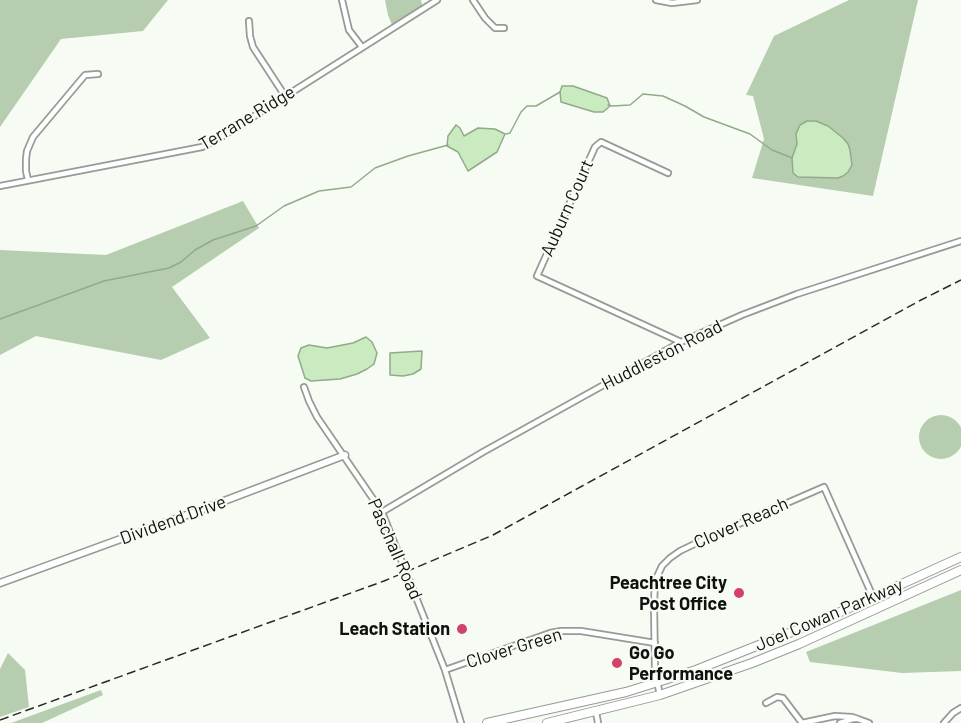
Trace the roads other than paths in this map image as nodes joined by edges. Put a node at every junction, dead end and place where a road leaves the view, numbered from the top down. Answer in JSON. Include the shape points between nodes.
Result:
{"nodes":[{"id":1,"x":342,"y":0,"type":"edge"},
{"id":2,"x":436,"y":0,"type":"edge"},
{"id":3,"x":473,"y":0,"type":"edge"},
{"id":4,"x":656,"y":0,"type":"edge"},
{"id":5,"x":697,"y":0,"type":"edge"},
{"id":6,"x":249,"y":21,"type":"dead end"},
{"id":7,"x":504,"y":28,"type":"dead end"},
{"id":8,"x":362,"y":47,"type":"junction"},
{"id":9,"x":98,"y":74,"type":"dead end"},
{"id":10,"x":285,"y":96,"type":"junction"},
{"id":11,"x":668,"y":173,"type":"dead end"},
{"id":12,"x":28,"y":180,"type":"junction"},
{"id":13,"x":0,"y":186,"type":"edge"},
{"id":14,"x":961,"y":241,"type":"edge"},
{"id":15,"x":681,"y":342,"type":"junction"},
{"id":16,"x":304,"y":387,"type":"dead end"},
{"id":17,"x":345,"y":455,"type":"junction"},
{"id":18,"x":382,"y":512,"type":"junction"},
{"id":19,"x":961,"y":557,"type":"edge"},
{"id":20,"x":961,"y":570,"type":"edge"},
{"id":21,"x":0,"y":583,"type":"edge"},
{"id":22,"x":873,"y":597,"type":"junction"},
{"id":23,"x":655,"y":643,"type":"junction"},
{"id":24,"x":445,"y":670,"type":"junction"},
{"id":25,"x":656,"y":679,"type":"junction"},
{"id":26,"x":660,"y":695,"type":"junction"},
{"id":27,"x":766,"y":704,"type":"dead end"},
{"id":28,"x":961,"y":708,"type":"edge"},
{"id":29,"x":596,"y":712,"type":"junction"},
{"id":30,"x":858,"y":719,"type":"junction"},
{"id":31,"x":461,"y":723,"type":"edge"},
{"id":32,"x":487,"y":723,"type":"edge"},
{"id":33,"x":547,"y":723,"type":"edge"},
{"id":34,"x":598,"y":723,"type":"edge"},
{"id":35,"x":802,"y":723,"type":"edge"},
{"id":36,"x":840,"y":723,"type":"edge"},
{"id":37,"x":869,"y":723,"type":"edge"},
{"id":38,"x":944,"y":723,"type":"edge"}],
"edges":[{"from":1,"to":8,"type":"street","via":[[349,30]]},
{"from":2,"to":8,"type":"street","name":"Terrane Ridge"},
{"from":3,"to":7,"type":"street","via":[[495,28]]},
{"from":4,"to":5,"type":"street"},
{"from":6,"to":10,"type":"street","via":[[253,47]]},
{"from":8,"to":10,"type":"street","name":"Terrane Ridge"},
{"from":9,"to":12,"type":"street","via":[[85,75],[33,137],[26,159]]},
{"from":10,"to":12,"type":"street","name":"Terrane Ridge","via":[[202,147]]},
{"from":11,"to":15,"type":"street","name":"Auburn Court","via":[[601,142],[595,147],[537,276]]},
{"from":12,"to":13,"type":"street","name":"Terrane Ridge"},
{"from":14,"to":15,"type":"street","name":"Huddleston Road","via":[[797,294]]},
{"from":15,"to":18,"type":"street","name":"Huddleston Road"},
{"from":16,"to":17,"type":"street","name":"Paschall Road","via":[[317,417]]},
{"from":17,"to":18,"type":"street","name":"Paschall Road"},
{"from":17,"to":21,"type":"street","name":"Dividend Drive"},
{"from":18,"to":24,"type":"street","name":"Paschall Road"},
{"from":19,"to":22,"type":"main road","name":"Joel Cowan Parkway"},
{"from":20,"to":26,"type":"main road","name":"Joel Cowan Parkway","via":[[799,644]]},
{"from":22,"to":23,"type":"street","name":"Clover Reach","via":[[824,487],[670,558],[658,573],[654,587]]},
{"from":22,"to":25,"type":"main road","name":"Joel Cowan Parkway","via":[[696,670]]},
{"from":23,"to":24,"type":"street","name":"Clover Green","via":[[561,631]]},
{"from":23,"to":25,"type":"street","name":"Clover Reach"},
{"from":24,"to":31,"type":"street","name":"Paschall Road"},
{"from":25,"to":26,"type":"street","name":"Clover Reach"},
{"from":25,"to":32,"type":"main road","name":"Joel Cowan Parkway","via":[[626,692]]},
{"from":26,"to":29,"type":"main road","name":"Joel Cowan Parkway"},
{"from":27,"to":35,"type":"street","via":[[783,698]]},
{"from":28,"to":38,"type":"street"},
{"from":29,"to":33,"type":"main road","name":"Joel Cowan Parkway"},
{"from":29,"to":34,"type":"street"},
{"from":30,"to":35,"type":"street","via":[[835,716]]},
{"from":30,"to":36,"type":"street"},
{"from":30,"to":37,"type":"street"}]}
